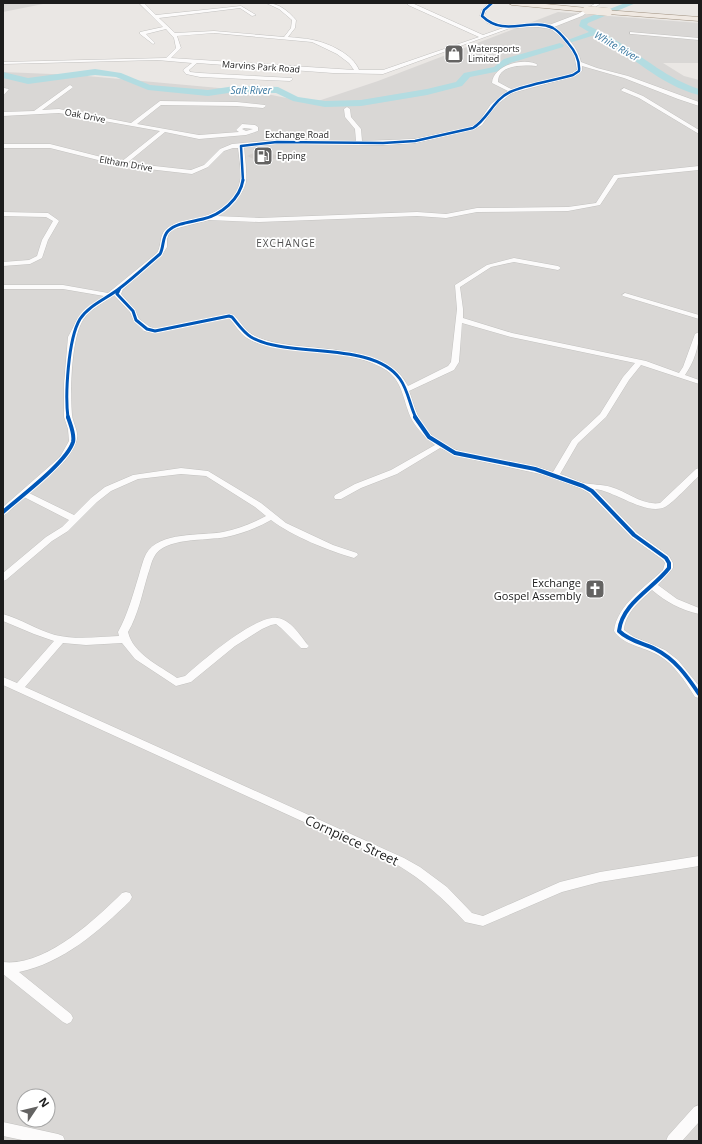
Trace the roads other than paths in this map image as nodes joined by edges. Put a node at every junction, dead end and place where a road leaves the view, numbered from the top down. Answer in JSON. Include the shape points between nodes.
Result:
{"nodes":[{"id":1,"x":141,"y":3,"type":"edge"},
{"id":2,"x":268,"y":3,"type":"edge"},
{"id":3,"x":492,"y":3,"type":"edge"},
{"id":4,"x":512,"y":3,"type":"edge"},
{"id":5,"x":599,"y":3,"type":"edge"},
{"id":6,"x":410,"y":4,"type":"dead end"},
{"id":7,"x":254,"y":15,"type":"dead end"},
{"id":8,"x":155,"y":17,"type":"junction"},
{"id":9,"x":699,"y":19,"type":"edge"},
{"id":10,"x":511,"y":27,"type":"junction"},
{"id":11,"x":549,"y":27,"type":"junction"},
{"id":12,"x":166,"y":28,"type":"junction"},
{"id":13,"x":632,"y":33,"type":"dead end"},
{"id":14,"x":174,"y":35,"type":"junction"},
{"id":15,"x":481,"y":36,"type":"junction"},
{"id":16,"x":286,"y":37,"type":"junction"},
{"id":17,"x":699,"y":39,"type":"edge"},
{"id":18,"x":153,"y":43,"type":"dead end"},
{"id":19,"x":168,"y":60,"type":"junction"},
{"id":20,"x":3,"y":62,"type":"edge"},
{"id":21,"x":578,"y":62,"type":"junction"},
{"id":22,"x":195,"y":63,"type":"junction"},
{"id":23,"x":536,"y":64,"type":"dead end"},
{"id":24,"x":357,"y":72,"type":"junction"},
{"id":25,"x":290,"y":79,"type":"dead end"},
{"id":26,"x":70,"y":87,"type":"dead end"},
{"id":27,"x":624,"y":90,"type":"dead end"},
{"id":28,"x":512,"y":91,"type":"junction"},
{"id":29,"x":699,"y":104,"type":"edge"},
{"id":30,"x":263,"y":106,"type":"dead end"},
{"id":31,"x":347,"y":109,"type":"dead end"},
{"id":32,"x":35,"y":112,"type":"junction"},
{"id":33,"x":3,"y":114,"type":"edge"},
{"id":34,"x":132,"y":125,"type":"junction"},
{"id":35,"x":165,"y":130,"type":"junction"},
{"id":36,"x":239,"y":132,"type":"dead end"},
{"id":37,"x":699,"y":132,"type":"edge"},
{"id":38,"x":358,"y":143,"type":"junction"},
{"id":39,"x":3,"y":146,"type":"edge"},
{"id":40,"x":241,"y":146,"type":"junction"},
{"id":41,"x":122,"y":164,"type":"junction"},
{"id":42,"x":699,"y":168,"type":"edge"},
{"id":43,"x":3,"y":214,"type":"edge"},
{"id":44,"x":209,"y":218,"type":"junction"},
{"id":45,"x":3,"y":264,"type":"edge"},
{"id":46,"x":558,"y":268,"type":"dead end"},
{"id":47,"x":3,"y":287,"type":"edge"},
{"id":48,"x":120,"y":288,"type":"junction"},
{"id":49,"x":109,"y":295,"type":"junction"},
{"id":50,"x":625,"y":295,"type":"dead end"},
{"id":51,"x":699,"y":317,"type":"edge"},
{"id":52,"x":458,"y":319,"type":"junction"},
{"id":53,"x":699,"y":334,"type":"edge"},
{"id":54,"x":639,"y":363,"type":"junction"},
{"id":55,"x":681,"y":375,"type":"junction"},
{"id":56,"x":699,"y":382,"type":"edge"},
{"id":57,"x":407,"y":389,"type":"junction"},
{"id":58,"x":440,"y":445,"type":"junction"},
{"id":59,"x":699,"y":471,"type":"edge"},
{"id":60,"x":555,"y":476,"type":"junction"},
{"id":61,"x":585,"y":486,"type":"junction"},
{"id":62,"x":24,"y":494,"type":"junction"},
{"id":63,"x":338,"y":497,"type":"dead end"},
{"id":64,"x":3,"y":512,"type":"edge"},
{"id":65,"x":272,"y":516,"type":"junction"},
{"id":66,"x":75,"y":519,"type":"junction"},
{"id":67,"x":354,"y":555,"type":"dead end"},
{"id":68,"x":3,"y":578,"type":"edge"},
{"id":69,"x":652,"y":586,"type":"junction"},
{"id":70,"x":699,"y":611,"type":"edge"},
{"id":71,"x":3,"y":617,"type":"edge"},
{"id":72,"x":60,"y":639,"type":"junction"},
{"id":73,"x":125,"y":640,"type":"junction"},
{"id":74,"x":304,"y":646,"type":"dead end"},
{"id":75,"x":3,"y":681,"type":"edge"},
{"id":76,"x":18,"y":688,"type":"junction"},
{"id":77,"x":699,"y":694,"type":"edge"},
{"id":78,"x":699,"y":861,"type":"edge"},
{"id":79,"x":126,"y":897,"type":"dead end"},
{"id":80,"x":6,"y":968,"type":"edge"},
{"id":81,"x":67,"y":1018,"type":"dead end"},
{"id":82,"x":699,"y":1112,"type":"edge"},
{"id":83,"x":3,"y":1129,"type":"edge"},
{"id":84,"x":58,"y":1141,"type":"edge"},
{"id":85,"x":673,"y":1141,"type":"edge"}],
"edges":[{"from":1,"to":8,"type":"street"},
{"from":2,"to":16,"type":"street","via":[[281,8],[294,20],[293,28]]},
{"from":3,"to":10,"type":"street","via":[[484,10],[483,17],[492,24]]},
{"from":4,"to":9,"type":"main road","bridge":true},
{"from":5,"to":11,"type":"street","via":[[580,15]]},
{"from":6,"to":15,"type":"street"},
{"from":7,"to":8,"type":"street","via":[[241,7]]},
{"from":8,"to":12,"type":"street"},
{"from":10,"to":11,"type":"street"},
{"from":10,"to":15,"type":"street","name":"Marvins Park Road"},
{"from":11,"to":21,"type":"street","via":[[554,28],[573,48]]},
{"from":12,"to":14,"type":"street"},
{"from":12,"to":18,"type":"street","via":[[142,33]]},
{"from":13,"to":17,"type":"street"},
{"from":14,"to":16,"type":"street","via":[[214,32]]},
{"from":14,"to":19,"type":"street","via":[[179,48]]},
{"from":15,"to":24,"type":"street","name":"Marvins Park Road","via":[[388,72]]},
{"from":16,"to":24,"type":"street","via":[[325,45],[351,61],[357,67]]},
{"from":19,"to":20,"type":"street","name":"Marvins Park Road","via":[[134,58]]},
{"from":19,"to":22,"type":"street","name":"Marvins Park Road"},
{"from":21,"to":28,"type":"street","name":"Exchange Road","via":[[579,70],[576,74]]},
{"from":21,"to":29,"type":"street"},
{"from":22,"to":24,"type":"street","name":"Marvins Park Road"},
{"from":22,"to":25,"type":"street","via":[[186,70],[188,73],[200,76]]},
{"from":23,"to":28,"type":"street","via":[[507,67],[498,73],[495,82]]},
{"from":26,"to":32,"type":"street"},
{"from":27,"to":37,"type":"street","via":[[641,97]]},
{"from":28,"to":38,"type":"street","name":"Exchange Road","via":[[493,105],[480,124],[473,128],[412,142]]},
{"from":30,"to":34,"type":"street","via":[[160,103]]},
{"from":31,"to":38,"type":"street","via":[[348,118],[358,129]]},
{"from":32,"to":33,"type":"street","name":"Oak Drive"},
{"from":32,"to":34,"type":"street","name":"Oak Drive","via":[[64,112]]},
{"from":34,"to":35,"type":"street","name":"Oak Drive"},
{"from":35,"to":36,"type":"street","name":"Oak Drive","via":[[199,137]]},
{"from":35,"to":41,"type":"street"},
{"from":38,"to":40,"type":"street","name":"Exchange Road","via":[[277,142]]},
{"from":39,"to":41,"type":"street","name":"Eltham Drive","via":[[50,146]]},
{"from":40,"to":41,"type":"street","name":"Eltham Drive","via":[[222,150],[206,166],[192,172]]},
{"from":40,"to":44,"type":"street","via":[[242,186],[228,204]]},
{"from":42,"to":44,"type":"street","via":[[616,176],[598,204],[568,209],[477,210],[446,216],[417,214],[259,220]]},
{"from":43,"to":45,"type":"street","via":[[48,215],[56,220],[45,240],[40,257],[30,262]]},
{"from":44,"to":48,"type":"street","via":[[171,228],[165,235],[164,248],[160,254]]},
{"from":46,"to":52,"type":"street","via":[[514,260],[482,269],[457,286],[460,304]]},
{"from":47,"to":49,"type":"street","via":[[63,287]]},
{"from":48,"to":49,"type":"street"},
{"from":48,"to":57,"type":"street","via":[[117,294],[133,311],[136,320],[147,329],[160,330],[228,316],[252,338],[268,344],[339,353],[374,362],[396,374]]},
{"from":49,"to":62,"type":"street","via":[[80,319],[72,337],[68,416],[73,441],[63,458]]},
{"from":50,"to":51,"type":"street"},
{"from":52,"to":54,"type":"street","via":[[511,334]]},
{"from":52,"to":57,"type":"street","via":[[457,353],[451,368]]},
{"from":53,"to":55,"type":"street","via":[[687,367]]},
{"from":54,"to":55,"type":"street"},
{"from":54,"to":60,"type":"street","via":[[603,414],[575,442]]},
{"from":55,"to":56,"type":"street"},
{"from":57,"to":58,"type":"street","via":[[417,422]]},
{"from":58,"to":60,"type":"street","via":[[470,456]]},
{"from":58,"to":63,"type":"street","via":[[394,472]]},
{"from":59,"to":61,"type":"street","via":[[659,507],[647,505],[608,489]]},
{"from":60,"to":61,"type":"street"},
{"from":61,"to":69,"type":"street","via":[[610,508],[634,535],[668,560],[669,568]]},
{"from":62,"to":64,"type":"street"},
{"from":62,"to":66,"type":"street"},
{"from":65,"to":66,"type":"street","via":[[208,474],[181,471],[136,477],[120,483],[94,500]]},
{"from":65,"to":67,"type":"street","via":[[304,536]]},
{"from":65,"to":73,"type":"street","via":[[242,530],[217,536],[177,539],[155,549],[150,555],[129,622],[123,632]]},
{"from":66,"to":68,"type":"street"},
{"from":69,"to":70,"type":"street","via":[[670,601]]},
{"from":69,"to":77,"type":"street","via":[[626,611],[619,631],[667,656]]},
{"from":71,"to":72,"type":"street"},
{"from":72,"to":73,"type":"street","via":[[72,642]]},
{"from":72,"to":76,"type":"street"},
{"from":73,"to":74,"type":"street","via":[[138,656],[176,682],[188,679],[255,628],[269,621],[280,623]]},
{"from":75,"to":76,"type":"street","name":"Cornpiece Street"},
{"from":76,"to":78,"type":"street","name":"Cornpiece Street","via":[[400,861],[443,891],[469,918],[483,921],[567,885]]},
{"from":79,"to":80,"type":"street","via":[[106,917],[55,954]]},
{"from":80,"to":81,"type":"street"},
{"from":82,"to":85,"type":"street"},
{"from":83,"to":84,"type":"street"}]}
